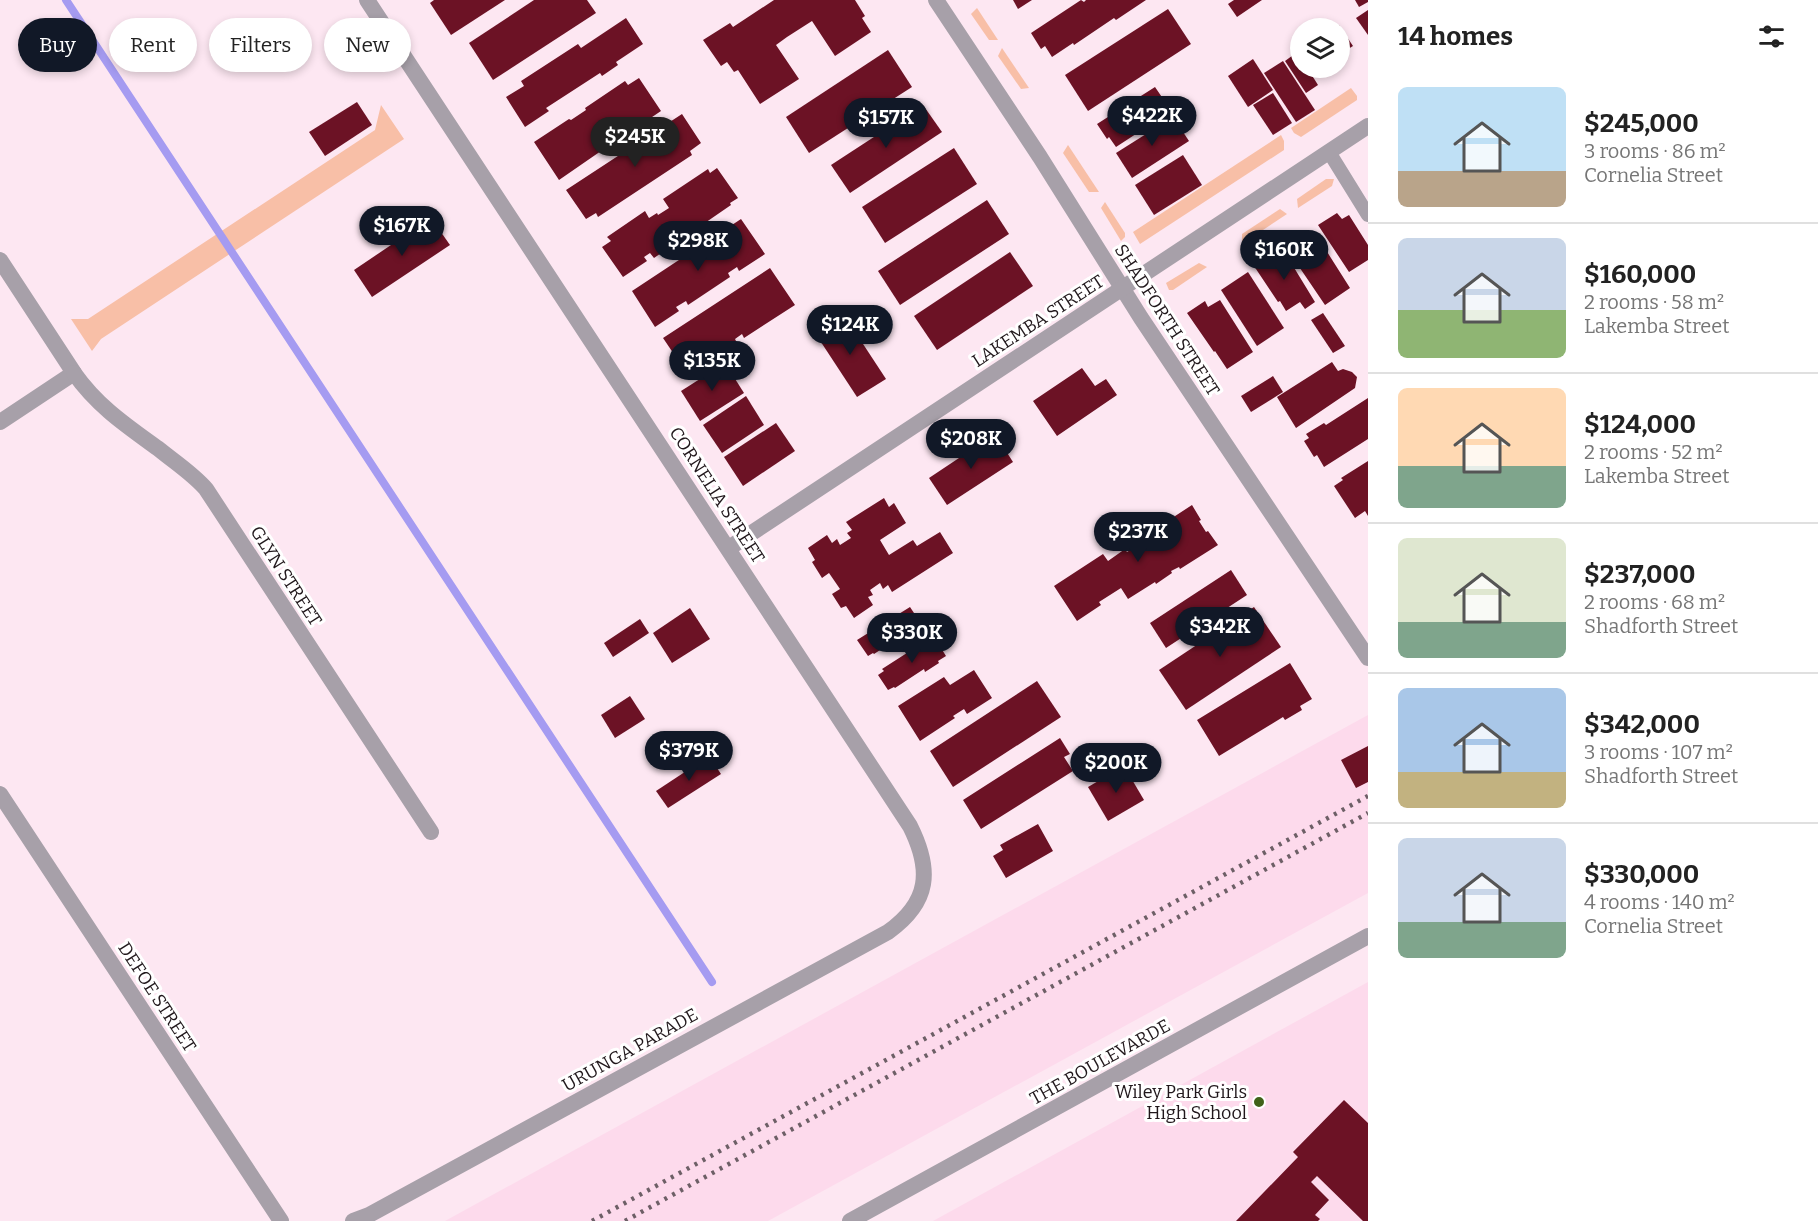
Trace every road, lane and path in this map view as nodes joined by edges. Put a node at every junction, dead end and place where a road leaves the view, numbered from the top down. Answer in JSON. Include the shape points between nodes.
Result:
{"nodes":[{"id":1,"x":368,"y":0,"type":"edge"},
{"id":2,"x":936,"y":0,"type":"edge"},
{"id":3,"x":1368,"y":126,"type":"edge"},
{"id":4,"x":1329,"y":152,"type":"junction"},
{"id":5,"x":1368,"y":214,"type":"edge"},
{"id":6,"x":0,"y":260,"type":"edge"},
{"id":7,"x":1123,"y":288,"type":"junction"},
{"id":8,"x":74,"y":373,"type":"junction"},
{"id":9,"x":0,"y":422,"type":"edge"},
{"id":10,"x":729,"y":548,"type":"junction"},
{"id":11,"x":1368,"y":658,"type":"edge"},
{"id":12,"x":0,"y":794,"type":"edge"},
{"id":13,"x":431,"y":832,"type":"dead end"},
{"id":14,"x":916,"y":901,"type":"joint"},
{"id":15,"x":1368,"y":936,"type":"edge"},
{"id":16,"x":281,"y":1221,"type":"edge"},
{"id":17,"x":353,"y":1221,"type":"edge"},
{"id":18,"x":850,"y":1221,"type":"edge"}],
"edges":[{"from":1,"to":10,"type":"street","name":"CORNELIA STREET"},
{"from":2,"to":7,"type":"street","name":"SHADFORTH STREET"},
{"from":3,"to":4,"type":"street","name":"LAKEMBA STREET"},
{"from":4,"to":5,"type":"lane"},
{"from":4,"to":7,"type":"street","name":"LAKEMBA STREET"},
{"from":6,"to":8,"type":"street"},
{"from":7,"to":10,"type":"street","name":"LAKEMBA STREET"},
{"from":7,"to":11,"type":"street","name":"SHADFORTH STREET"},
{"from":8,"to":9,"type":"street"},
{"from":8,"to":13,"type":"street","name":"GLYN STREET","via":[[109,412],[206,489]]},
{"from":10,"to":14,"type":"street","name":"CORNELIA STREET","via":[[910,826],[925,875]]},
{"from":12,"to":16,"type":"street","name":"DEFOE STREET"},
{"from":14,"to":17,"type":"street","name":"URUNGA PARADE","via":[[888,932]]},
{"from":15,"to":18,"type":"street","name":"THE BOULEVARDE"}]}
